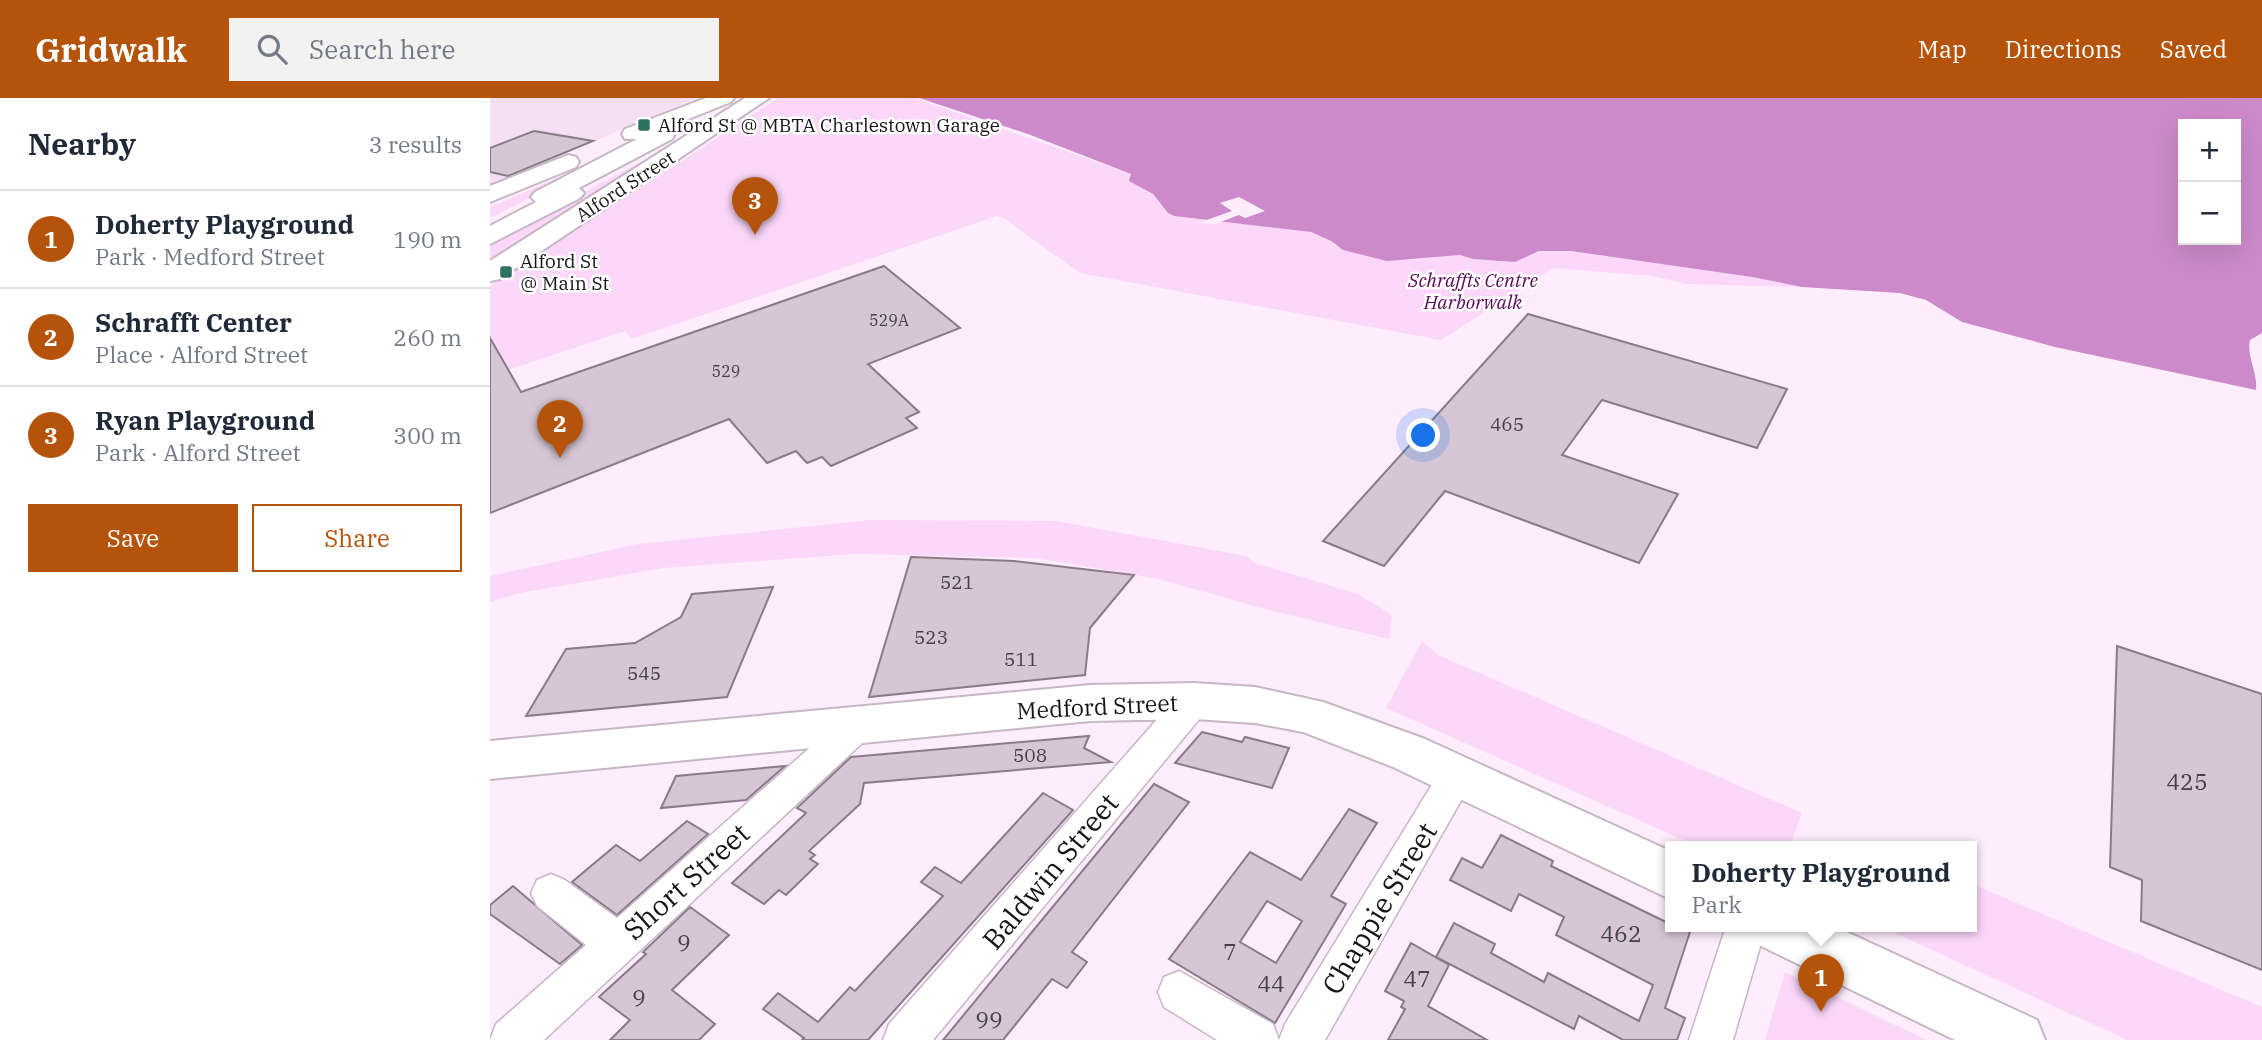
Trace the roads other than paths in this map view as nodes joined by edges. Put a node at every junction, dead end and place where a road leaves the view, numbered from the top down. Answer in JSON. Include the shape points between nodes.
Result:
{"nodes":[{"id":1,"x":724,"y":98,"type":"edge"},
{"id":2,"x":734,"y":98,"type":"edge"},
{"id":3,"x":758,"y":98,"type":"edge"},
{"id":4,"x":492,"y":192,"type":"edge"},
{"id":5,"x":490,"y":225,"type":"edge"},
{"id":6,"x":490,"y":236,"type":"edge"},
{"id":7,"x":490,"y":273,"type":"edge"},
{"id":8,"x":1194,"y":701,"type":"junction"},
{"id":9,"x":861,"y":723,"type":"junction"},
{"id":10,"x":490,"y":760,"type":"edge"},
{"id":11,"x":1457,"y":776,"type":"junction"},
{"id":12,"x":1665,"y":873,"type":"edge"},
{"id":13,"x":551,"y":893,"type":"dead end"},
{"id":14,"x":1744,"y":932,"type":"edge"},
{"id":15,"x":1789,"y":932,"type":"edge"},
{"id":16,"x":616,"y":943,"type":"junction"},
{"id":17,"x":1179,"y":992,"type":"dead end"},
{"id":18,"x":512,"y":1040,"type":"edge"},
{"id":19,"x":905,"y":1040,"type":"edge"},
{"id":20,"x":1257,"y":1040,"type":"edge"},
{"id":21,"x":1301,"y":1040,"type":"edge"},
{"id":22,"x":1711,"y":1040,"type":"edge"},
{"id":23,"x":2017,"y":1040,"type":"edge"}],
"edges":[{"from":1,"to":4,"type":"main road","name":"Alford Street"},
{"from":2,"to":5,"type":"main road"},
{"from":3,"to":6,"type":"main road"},
{"from":3,"to":7,"type":"main road","name":"Alford Street"},
{"from":8,"to":9,"type":"main road","name":"Medford Street","via":[[1090,703]]},
{"from":8,"to":11,"type":"main road","name":"Medford Street","via":[[1255,705],[1307,715]]},
{"from":8,"to":19,"type":"street","name":"Baldwin Street"},
{"from":9,"to":10,"type":"main road","name":"Medford Street"},
{"from":9,"to":16,"type":"street","name":"Short Street"},
{"from":11,"to":12,"type":"main road","name":"Medford Street"},
{"from":11,"to":21,"type":"street","name":"Chappie Street"},
{"from":13,"to":16,"type":"street"},
{"from":14,"to":22,"type":"street"},
{"from":15,"to":23,"type":"main road"},
{"from":16,"to":18,"type":"street","name":"Short Street"},
{"from":17,"to":20,"type":"street"}]}
